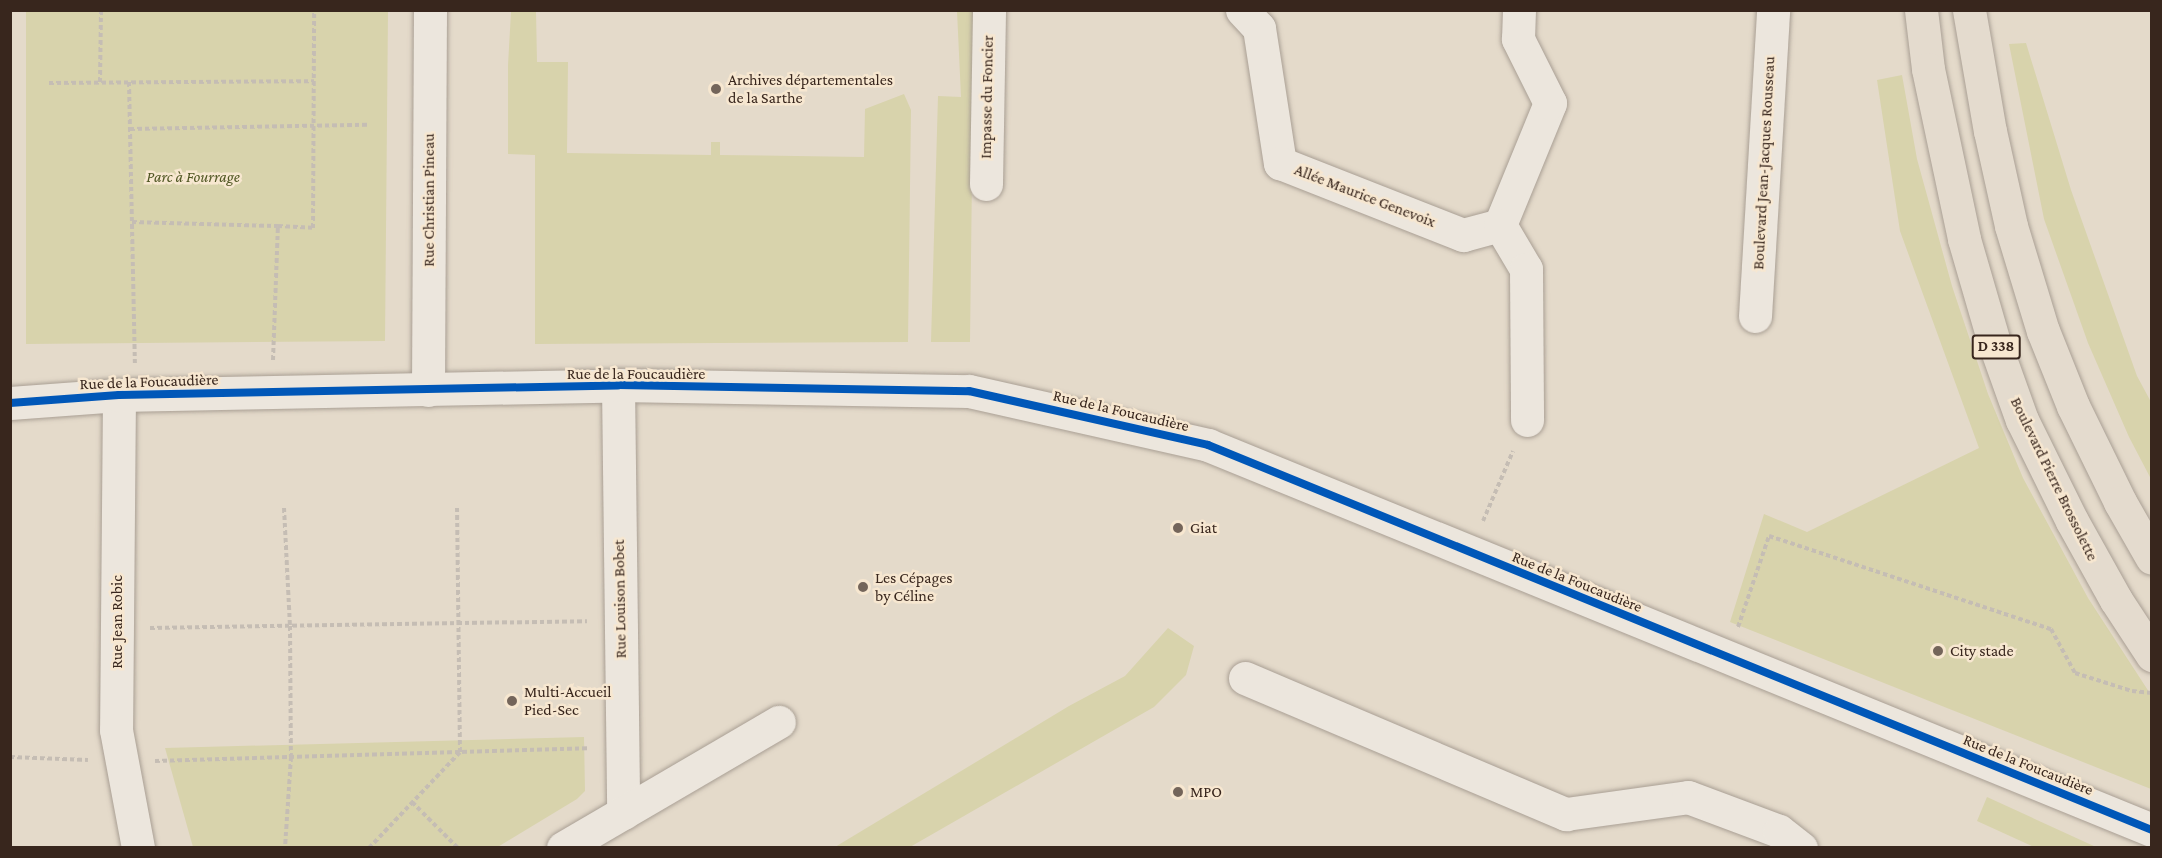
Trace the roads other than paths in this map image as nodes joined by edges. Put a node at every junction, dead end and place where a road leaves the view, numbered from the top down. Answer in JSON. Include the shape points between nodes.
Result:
{"nodes":[{"id":1,"x":430,"y":10,"type":"edge"},
{"id":2,"x":988,"y":10,"type":"edge"},
{"id":3,"x":1242,"y":10,"type":"edge"},
{"id":4,"x":1519,"y":10,"type":"edge"},
{"id":5,"x":1773,"y":10,"type":"edge"},
{"id":6,"x":1921,"y":10,"type":"edge"},
{"id":7,"x":1969,"y":10,"type":"edge"},
{"id":8,"x":986,"y":184,"type":"dead end"},
{"id":9,"x":1500,"y":225,"type":"junction"},
{"id":10,"x":1755,"y":316,"type":"dead end"},
{"id":11,"x":618,"y":386,"type":"junction"},
{"id":12,"x":428,"y":390,"type":"junction"},
{"id":13,"x":127,"y":395,"type":"junction"},
{"id":14,"x":10,"y":403,"type":"edge"},
{"id":15,"x":1527,"y":420,"type":"road end"},
{"id":16,"x":2151,"y":558,"type":"edge"},
{"id":17,"x":2151,"y":655,"type":"edge"},
{"id":18,"x":1245,"y":678,"type":"dead end"},
{"id":19,"x":779,"y":722,"type":"dead end"},
{"id":20,"x":623,"y":813,"type":"junction"},
{"id":21,"x":2151,"y":830,"type":"edge"},
{"id":22,"x":138,"y":848,"type":"edge"},
{"id":23,"x":563,"y":848,"type":"edge"},
{"id":24,"x":1801,"y":848,"type":"edge"}],
"edges":[{"from":1,"to":12,"type":"street","name":"Rue Christian Pineau"},
{"from":2,"to":8,"type":"street","name":"Impasse du Foncier"},
{"from":3,"to":9,"type":"street","name":"Allée Maurice Genevoix","via":[[1259,28],[1280,163],[1463,235]]},
{"from":4,"to":9,"type":"street","via":[[1518,39],[1550,103]]},
{"from":5,"to":10,"type":"street","name":"Boulevard Jean-Jacques Rousseau"},
{"from":6,"to":17,"type":"main road","name":"Boulevard Pierre Brossolette","number":"D 338","via":[[1928,69],[1964,239],[1994,342],[2022,420],[2072,521],[2115,600]]},
{"from":7,"to":16,"type":"main road","number":"D 338","via":[[2011,226],[2043,331],[2073,406]]},
{"from":9,"to":15,"type":"street","via":[[1526,269]]},
{"from":11,"to":12,"type":"street","name":"Rue de la Foucaudière"},
{"from":11,"to":20,"type":"street","name":"Rue Louison Bobet"},
{"from":11,"to":21,"type":"street","name":"Rue de la Foucaudière","via":[[969,391],[1208,445]]},
{"from":12,"to":13,"type":"street","name":"Rue de la Foucaudière"},
{"from":13,"to":14,"type":"street","name":"Rue de la Foucaudière"},
{"from":13,"to":22,"type":"street","name":"Rue Jean Robic","via":[[116,629],[116,730]]},
{"from":18,"to":24,"type":"street","via":[[1566,814],[1688,797],[1779,831]]},
{"from":19,"to":20,"type":"street"},
{"from":20,"to":23,"type":"street"}]}
